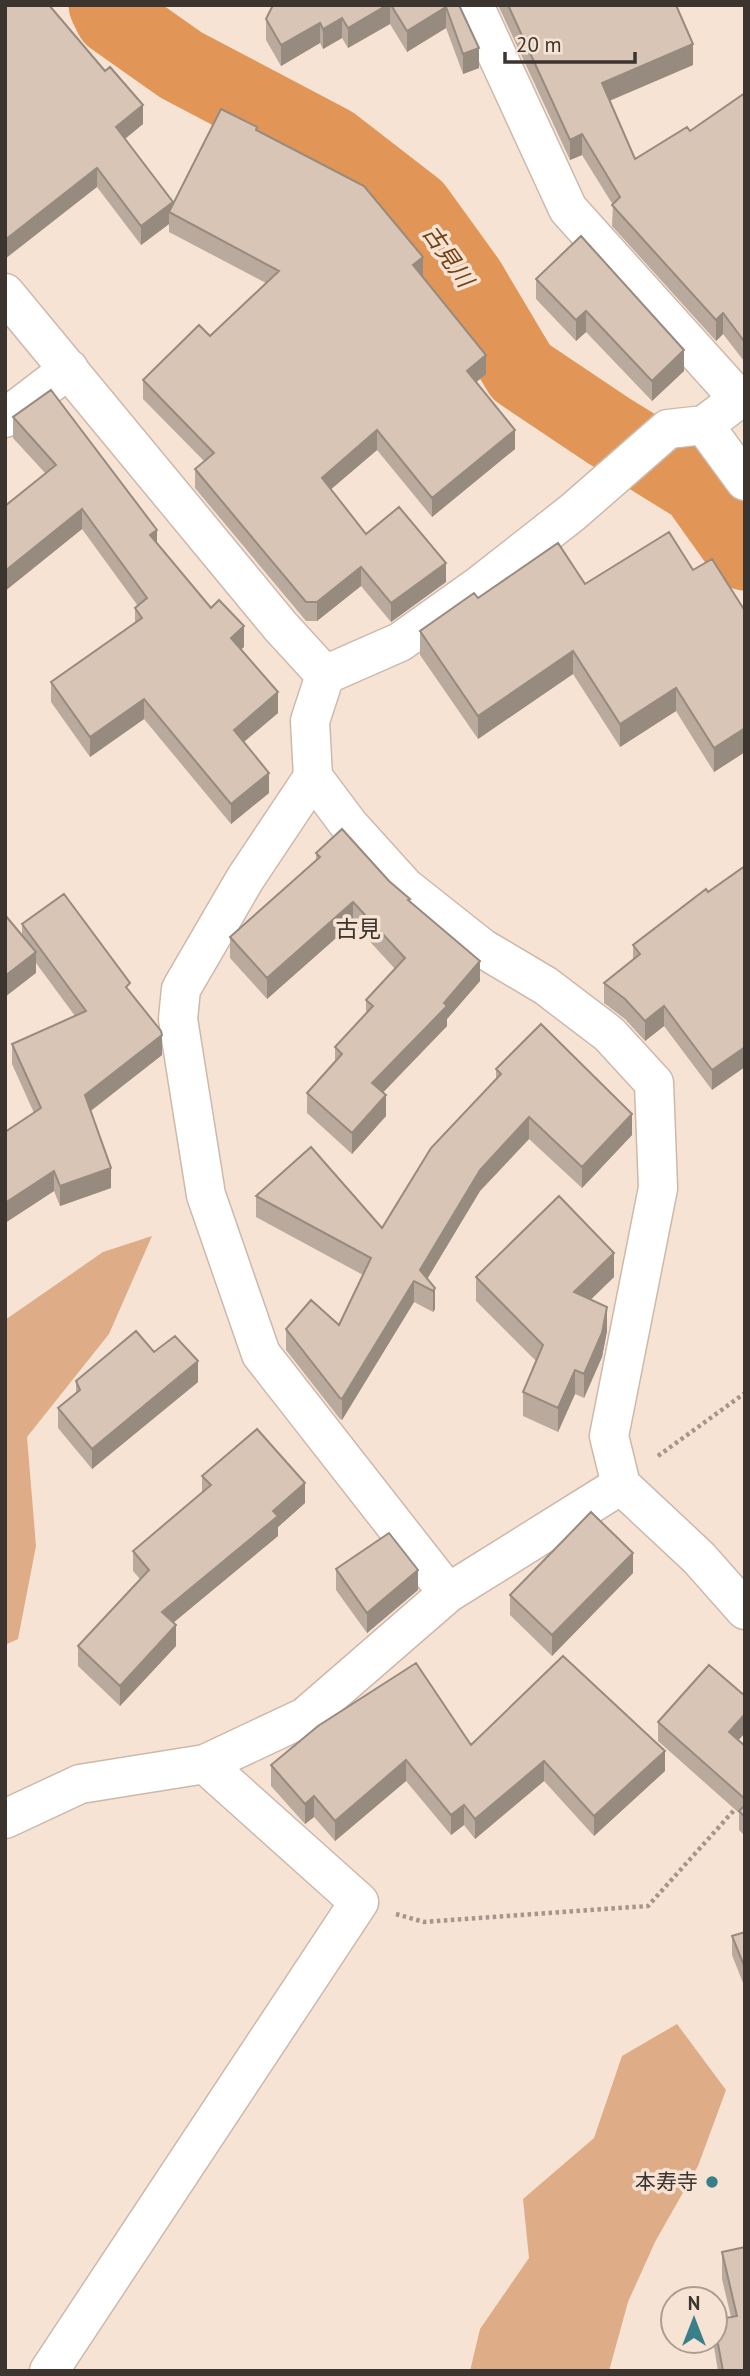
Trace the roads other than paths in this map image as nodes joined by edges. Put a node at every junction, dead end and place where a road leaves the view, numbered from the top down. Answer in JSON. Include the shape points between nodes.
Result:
{"nodes":[{"id":1,"x":474,"y":5,"type":"edge"},
{"id":2,"x":5,"y":293,"type":"edge"},
{"id":3,"x":69,"y":369,"type":"junction"},
{"id":4,"x":742,"y":398,"type":"edge"},
{"id":5,"x":5,"y":418,"type":"edge"},
{"id":6,"x":704,"y":425,"type":"junction"},
{"id":7,"x":745,"y":481,"type":"edge"},
{"id":8,"x":325,"y":675,"type":"junction"},
{"id":9,"x":313,"y":777,"type":"junction"},
{"id":10,"x":621,"y":1485,"type":"junction"},
{"id":11,"x":448,"y":1593,"type":"junction"},
{"id":12,"x":745,"y":1610,"type":"edge"},
{"id":13,"x":205,"y":1764,"type":"junction"},
{"id":14,"x":5,"y":1819,"type":"edge"},
{"id":15,"x":49,"y":2371,"type":"edge"}],
"edges":[{"from":1,"to":4,"type":"street","via":[[568,209]]},
{"from":2,"to":3,"type":"street"},
{"from":3,"to":5,"type":"street"},
{"from":3,"to":8,"type":"street"},
{"from":4,"to":6,"type":"street"},
{"from":6,"to":7,"type":"street"},
{"from":6,"to":8,"type":"street","via":[[668,429],[573,512],[470,592],[400,642]]},
{"from":8,"to":9,"type":"street","via":[[310,721]]},
{"from":9,"to":10,"type":"street","via":[[405,887],[482,948],[546,986],[609,1034],[654,1083],[658,1188],[608,1436]]},
{"from":9,"to":11,"type":"street","via":[[245,879],[181,989],[178,1019],[206,1195],[261,1354]]},
{"from":10,"to":11,"type":"street"},
{"from":10,"to":12,"type":"street","via":[[699,1558]]},
{"from":11,"to":13,"type":"street","via":[[305,1717]]},
{"from":13,"to":14,"type":"street","via":[[80,1784]]},
{"from":13,"to":15,"type":"street","via":[[359,1902]]}]}
